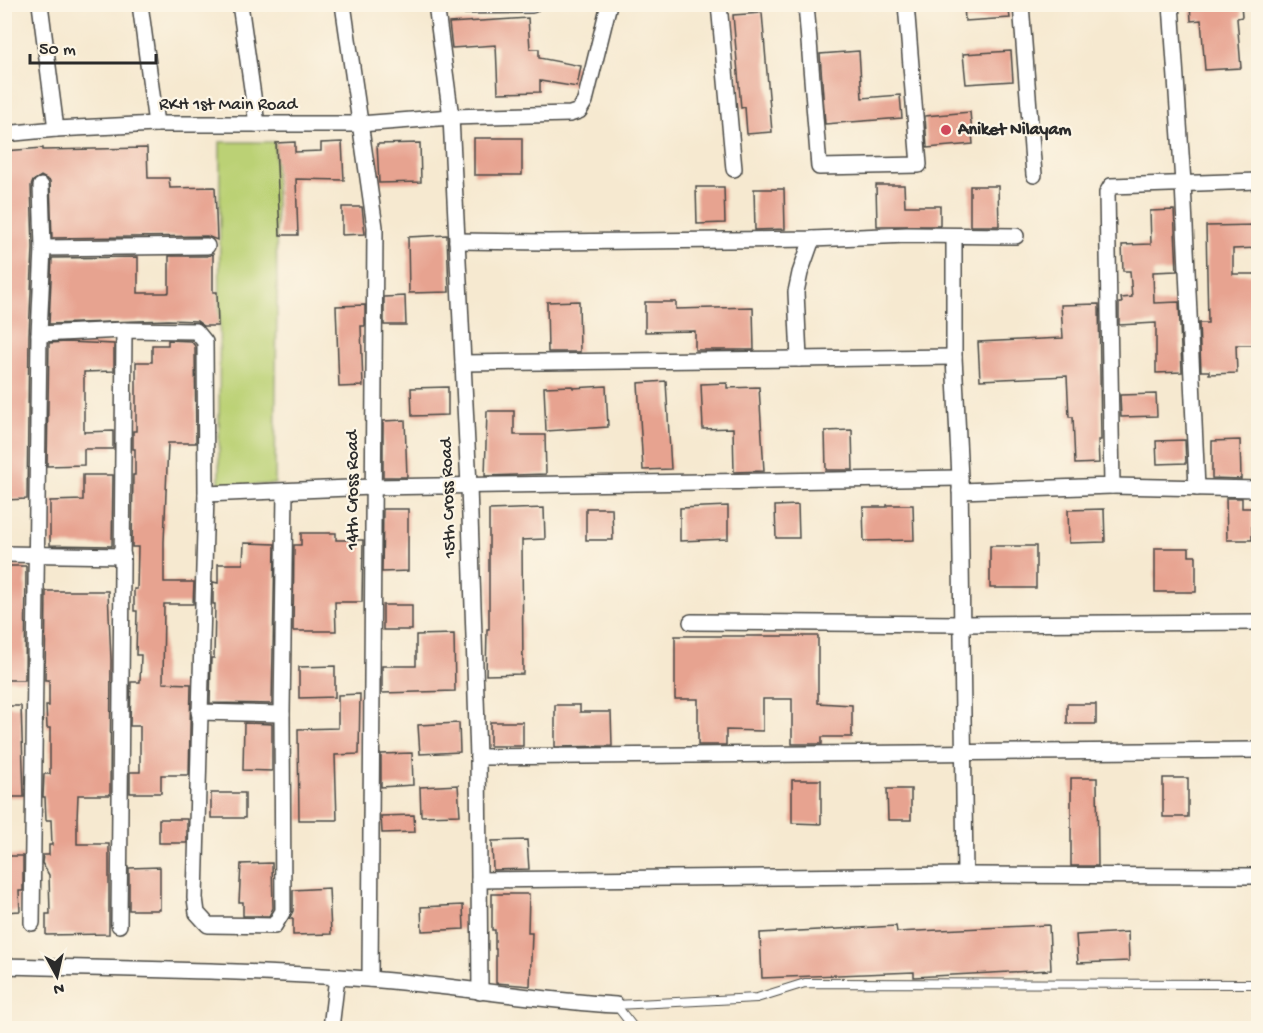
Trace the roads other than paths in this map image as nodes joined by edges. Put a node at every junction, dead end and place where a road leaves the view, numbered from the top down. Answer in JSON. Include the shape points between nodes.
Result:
{"nodes":[{"id":1,"x":40,"y":4,"type":"edge"},
{"id":2,"x":140,"y":4,"type":"edge"},
{"id":3,"x":240,"y":4,"type":"edge"},
{"id":4,"x":344,"y":4,"type":"edge"},
{"id":5,"x":609,"y":4,"type":"edge"},
{"id":6,"x":719,"y":4,"type":"edge"},
{"id":7,"x":806,"y":4,"type":"edge"},
{"id":8,"x":906,"y":4,"type":"edge"},
{"id":9,"x":1021,"y":4,"type":"edge"},
{"id":10,"x":1171,"y":4,"type":"edge"},
{"id":11,"x":436,"y":5,"type":"edge"},
{"id":12,"x":532,"y":5,"type":"edge"},
{"id":13,"x":452,"y":117,"type":"junction"},
{"id":14,"x":156,"y":124,"type":"junction"},
{"id":15,"x":257,"y":124,"type":"junction"},
{"id":16,"x":360,"y":124,"type":"junction"},
{"id":17,"x":56,"y":129,"type":"junction"},
{"id":18,"x":4,"y":134,"type":"edge"},
{"id":19,"x":734,"y":169,"type":"dead end"},
{"id":20,"x":1034,"y":175,"type":"dead end"},
{"id":21,"x":1258,"y":181,"type":"edge"},
{"id":22,"x":1183,"y":183,"type":"junction"},
{"id":23,"x":41,"y":186,"type":"dead end"},
{"id":24,"x":954,"y":236,"type":"junction"},
{"id":25,"x":1016,"y":236,"type":"dead end"},
{"id":26,"x":812,"y":239,"type":"junction"},
{"id":27,"x":457,"y":241,"type":"junction"},
{"id":28,"x":207,"y":246,"type":"dead end"},
{"id":29,"x":43,"y":248,"type":"junction"},
{"id":30,"x":124,"y":330,"type":"junction"},
{"id":31,"x":39,"y":334,"type":"junction"},
{"id":32,"x":954,"y":357,"type":"junction"},
{"id":33,"x":799,"y":359,"type":"junction"},
{"id":34,"x":463,"y":363,"type":"junction"},
{"id":35,"x":960,"y":484,"type":"junction"},
{"id":36,"x":469,"y":486,"type":"junction"},
{"id":37,"x":1112,"y":486,"type":"junction"},
{"id":38,"x":373,"y":487,"type":"junction"},
{"id":39,"x":1197,"y":488,"type":"junction"},
{"id":40,"x":1258,"y":489,"type":"edge"},
{"id":41,"x":285,"y":491,"type":"junction"},
{"id":42,"x":206,"y":494,"type":"junction"},
{"id":43,"x":4,"y":554,"type":"edge"},
{"id":44,"x":37,"y":555,"type":"junction"},
{"id":45,"x":123,"y":556,"type":"junction"},
{"id":46,"x":691,"y":622,"type":"dead end"},
{"id":47,"x":1258,"y":622,"type":"edge"},
{"id":48,"x":962,"y":624,"type":"junction"},
{"id":49,"x":199,"y":712,"type":"junction"},
{"id":50,"x":282,"y":714,"type":"junction"},
{"id":51,"x":1258,"y":750,"type":"edge"},
{"id":52,"x":963,"y":754,"type":"junction"},
{"id":53,"x":478,"y":757,"type":"junction"},
{"id":54,"x":965,"y":875,"type":"junction"},
{"id":55,"x":1258,"y":876,"type":"edge"},
{"id":56,"x":479,"y":880,"type":"junction"},
{"id":57,"x":32,"y":923,"type":"dead end"},
{"id":58,"x":118,"y":925,"type":"dead end"},
{"id":59,"x":4,"y":966,"type":"edge"},
{"id":60,"x":337,"y":977,"type":"junction"},
{"id":61,"x":370,"y":979,"type":"junction"},
{"id":62,"x":1258,"y":984,"type":"edge"},
{"id":63,"x":480,"y":992,"type":"junction"},
{"id":64,"x":616,"y":1005,"type":"junction"},
{"id":65,"x":332,"y":1029,"type":"edge"},
{"id":66,"x":634,"y":1029,"type":"edge"},
{"id":67,"x":685,"y":1029,"type":"edge"},
{"id":68,"x":733,"y":1029,"type":"edge"}],
"edges":[{"from":1,"to":17,"type":"street"},
{"from":2,"to":14,"type":"street"},
{"from":3,"to":15,"type":"street"},
{"from":4,"to":16,"type":"street","name":"14th Cross Road"},
{"from":5,"to":13,"type":"street","name":"RKH 1st Main Road","via":[[585,101],[579,111]]},
{"from":6,"to":19,"type":"street"},
{"from":7,"to":8,"type":"street","via":[[819,167],[919,165]]},
{"from":9,"to":20,"type":"street"},
{"from":10,"to":22,"type":"street"},
{"from":11,"to":12,"type":"street"},
{"from":11,"to":13,"type":"street","name":"15th Cross Road"},
{"from":13,"to":16,"type":"street","name":"RKH 1st Main Road"},
{"from":13,"to":27,"type":"street","name":"15th Cross Road"},
{"from":14,"to":15,"type":"street","name":"RKH 1st Main Road"},
{"from":14,"to":17,"type":"street","name":"RKH 1st Main Road"},
{"from":15,"to":16,"type":"street","name":"RKH 1st Main Road"},
{"from":16,"to":38,"type":"street","name":"14th Cross Road","via":[[375,227]]},
{"from":17,"to":18,"type":"street","name":"RKH 1st Main Road"},
{"from":21,"to":22,"type":"street"},
{"from":22,"to":37,"type":"street","via":[[1111,186],[1107,193]]},
{"from":22,"to":39,"type":"street"},
{"from":23,"to":29,"type":"street"},
{"from":24,"to":25,"type":"street"},
{"from":24,"to":26,"type":"street"},
{"from":24,"to":32,"type":"street"},
{"from":26,"to":27,"type":"street"},
{"from":26,"to":33,"type":"street","via":[[796,292]]},
{"from":27,"to":34,"type":"street","name":"15th Cross Road"},
{"from":28,"to":29,"type":"street"},
{"from":29,"to":31,"type":"street"},
{"from":30,"to":31,"type":"street"},
{"from":30,"to":42,"type":"street","via":[[196,331],[203,336]]},
{"from":30,"to":45,"type":"street"},
{"from":31,"to":44,"type":"street"},
{"from":32,"to":33,"type":"street"},
{"from":32,"to":35,"type":"street"},
{"from":33,"to":34,"type":"street"},
{"from":34,"to":36,"type":"street","name":"15th Cross Road"},
{"from":35,"to":36,"type":"street"},
{"from":35,"to":37,"type":"street"},
{"from":35,"to":48,"type":"street"},
{"from":36,"to":38,"type":"street"},
{"from":36,"to":53,"type":"street","name":"15th Cross Road"},
{"from":37,"to":39,"type":"street"},
{"from":38,"to":41,"type":"street"},
{"from":38,"to":61,"type":"street","name":"14th Cross Road"},
{"from":39,"to":40,"type":"street"},
{"from":41,"to":42,"type":"street"},
{"from":41,"to":50,"type":"street"},
{"from":42,"to":49,"type":"street"},
{"from":43,"to":44,"type":"street"},
{"from":44,"to":45,"type":"street"},
{"from":44,"to":57,"type":"street"},
{"from":45,"to":58,"type":"street"},
{"from":46,"to":48,"type":"street"},
{"from":47,"to":48,"type":"street"},
{"from":48,"to":52,"type":"street"},
{"from":49,"to":50,"type":"street"},
{"from":49,"to":50,"type":"street","via":[[195,898],[196,913],[208,925],[274,926],[283,911]]},
{"from":51,"to":52,"type":"street"},
{"from":52,"to":53,"type":"street"},
{"from":52,"to":54,"type":"street"},
{"from":53,"to":56,"type":"street","name":"15th Cross Road"},
{"from":54,"to":55,"type":"street"},
{"from":54,"to":56,"type":"street"},
{"from":56,"to":63,"type":"street","name":"15th Cross Road"},
{"from":59,"to":60,"type":"street"},
{"from":60,"to":61,"type":"street"},
{"from":60,"to":65,"type":"street"},
{"from":61,"to":63,"type":"street"},
{"from":62,"to":64,"type":"lane","via":[[804,983],[757,998]]},
{"from":63,"to":64,"type":"street"},
{"from":64,"to":66,"type":"lane"},
{"from":67,"to":68,"type":"lane"}]}
